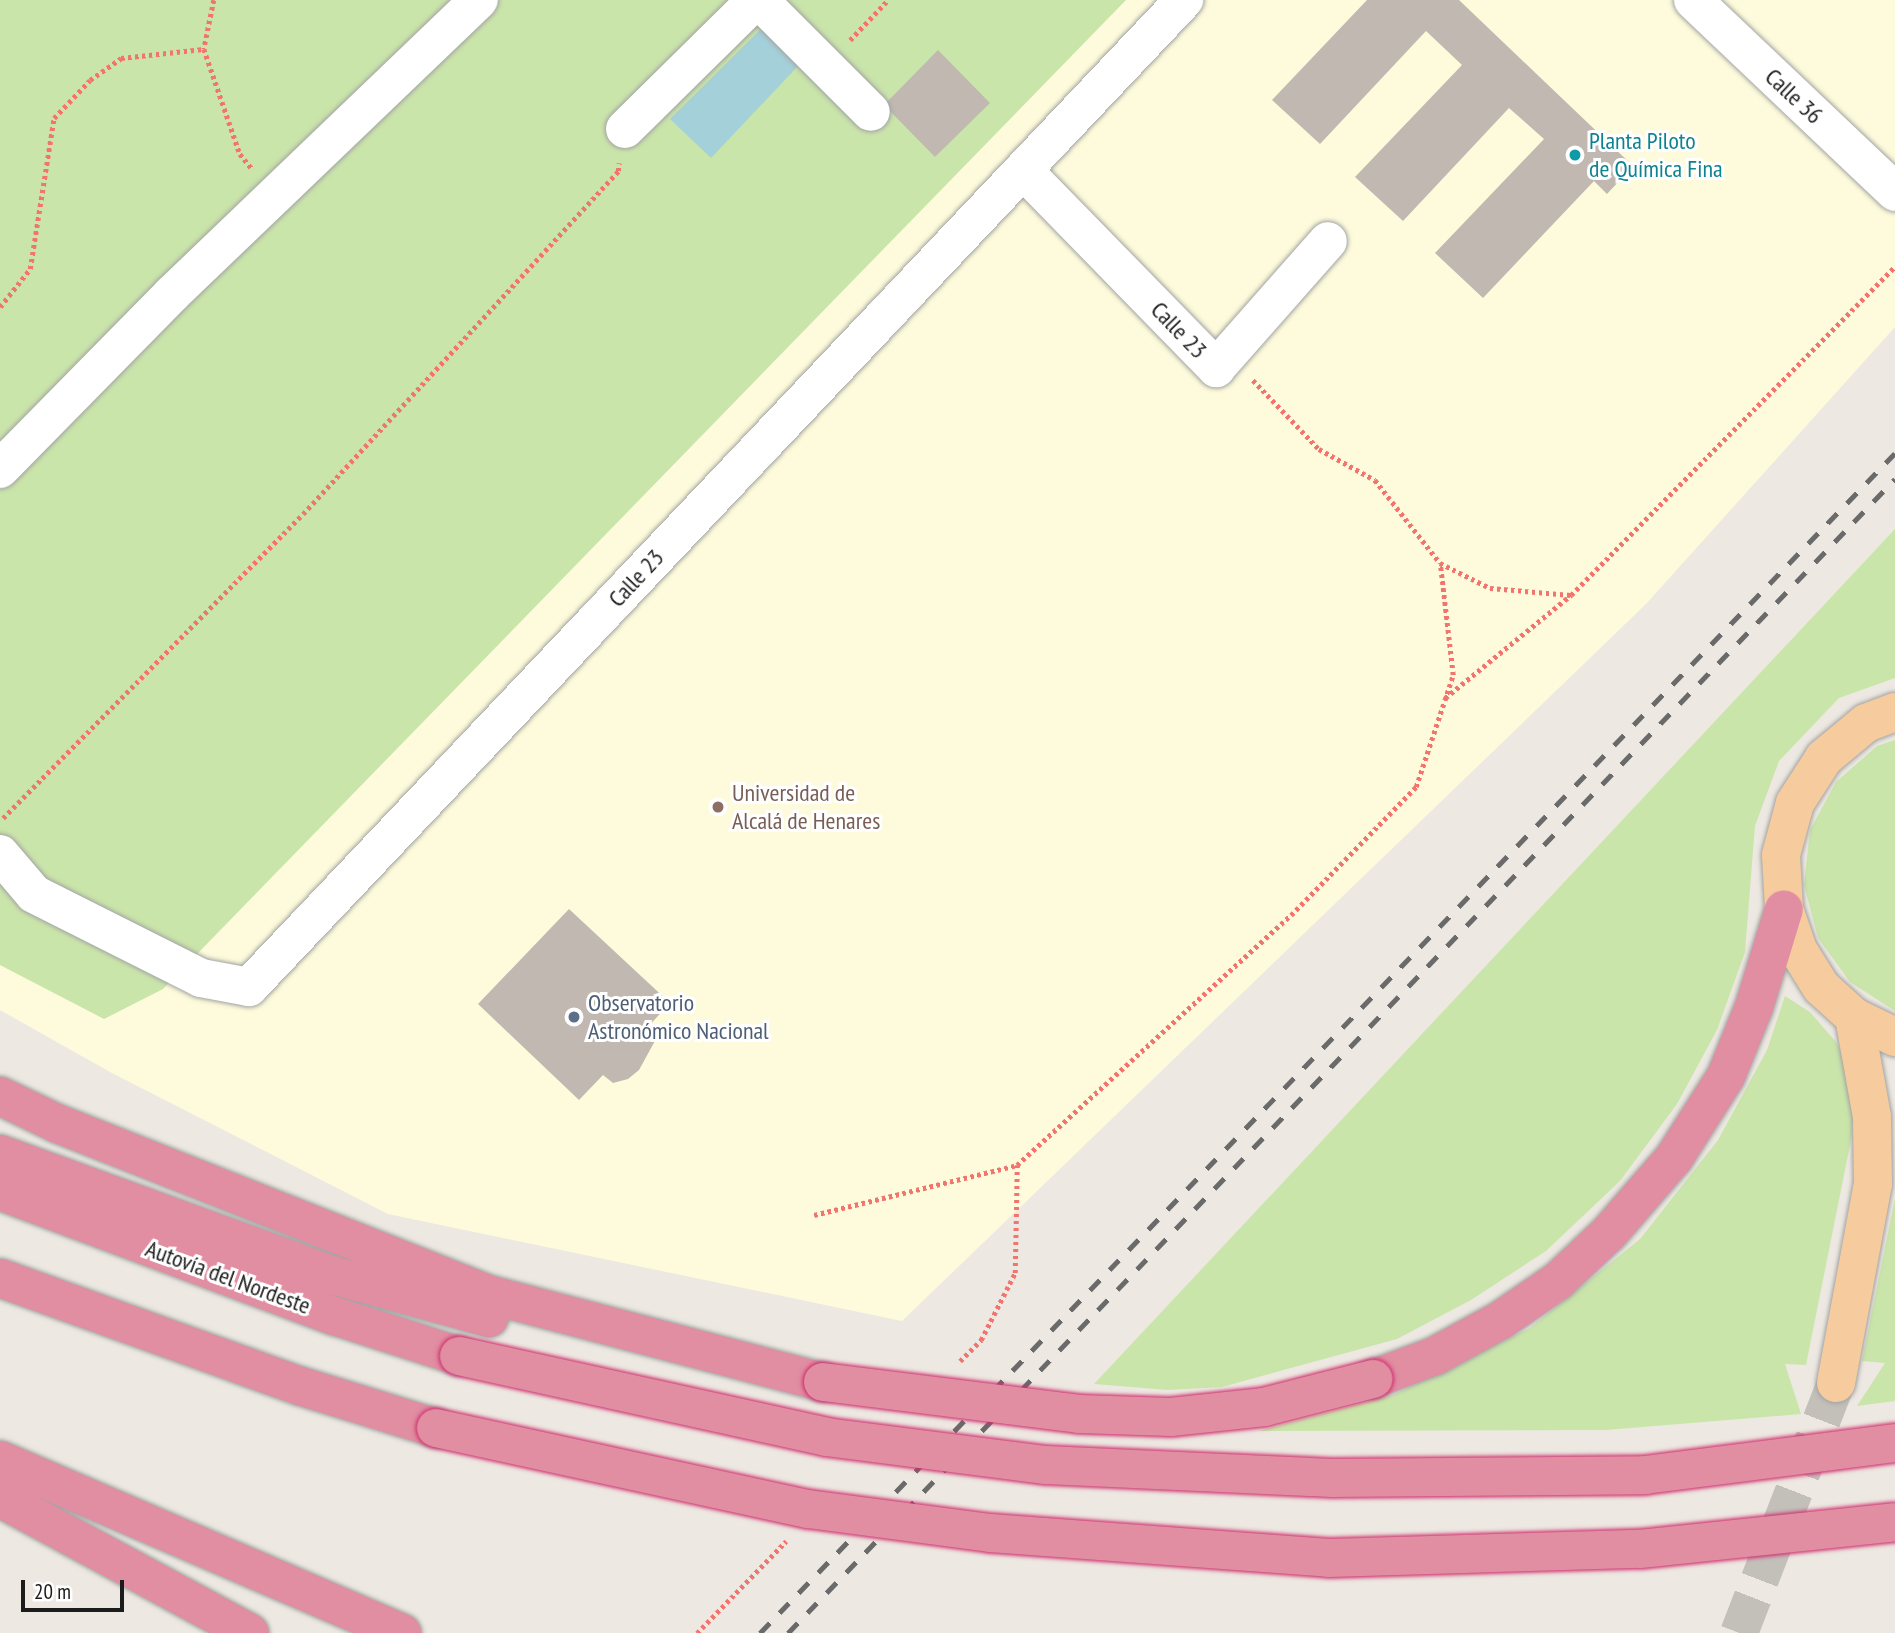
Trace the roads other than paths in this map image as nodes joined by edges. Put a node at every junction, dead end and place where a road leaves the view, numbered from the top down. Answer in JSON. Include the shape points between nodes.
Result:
{"nodes":[{"id":1,"x":479,"y":0,"type":"edge"},
{"id":2,"x":758,"y":0,"type":"edge"},
{"id":3,"x":1184,"y":0,"type":"edge"},
{"id":4,"x":1693,"y":0,"type":"edge"},
{"id":5,"x":871,"y":112,"type":"dead end"},
{"id":6,"x":625,"y":129,"type":"road end"},
{"id":7,"x":1023,"y":170,"type":"junction"},
{"id":8,"x":1895,"y":192,"type":"edge"},
{"id":9,"x":1328,"y":241,"type":"dead end"},
{"id":10,"x":0,"y":469,"type":"edge"},
{"id":11,"x":1895,"y":712,"type":"edge"},
{"id":12,"x":0,"y":854,"type":"edge"},
{"id":13,"x":1784,"y":909,"type":"junction"},
{"id":14,"x":1854,"y":1017,"type":"junction"},
{"id":15,"x":1895,"y":1037,"type":"edge"},
{"id":16,"x":0,"y":1096,"type":"edge"},
{"id":17,"x":1895,"y":1136,"type":"edge"},
{"id":18,"x":0,"y":1154,"type":"edge"},
{"id":19,"x":1873,"y":1184,"type":"junction"},
{"id":20,"x":0,"y":1191,"type":"edge"},
{"id":21,"x":0,"y":1278,"type":"edge"},
{"id":22,"x":483,"y":1305,"type":"junction"},
{"id":23,"x":1836,"y":1383,"type":"tunnel mouth"},
{"id":24,"x":1895,"y":1443,"type":"edge"},
{"id":25,"x":0,"y":1460,"type":"edge"},
{"id":26,"x":0,"y":1497,"type":"edge"},
{"id":27,"x":1895,"y":1522,"type":"edge"},
{"id":28,"x":250,"y":1633,"type":"edge"},
{"id":29,"x":402,"y":1633,"type":"edge"}],
"edges":[{"from":1,"to":10,"type":"street"},
{"from":2,"to":5,"type":"street"},
{"from":2,"to":6,"type":"street"},
{"from":3,"to":7,"type":"street","name":"Calle 23"},
{"from":4,"to":8,"type":"street","name":"Calle 36"},
{"from":7,"to":9,"type":"street","name":"Calle 23","via":[[1216,368]]},
{"from":7,"to":12,"type":"street","name":"Calle 23","via":[[248,987],[201,978],[34,894]]},
{"from":11,"to":13,"type":"main road","via":[[1866,723],[1825,758],[1795,803],[1781,855]]},
{"from":13,"to":14,"type":"main road","via":[[1798,950],[1821,987]]},
{"from":13,"to":22,"type":"highway","bridge":true,"via":[[1754,1007],[1726,1076],[1674,1158],[1609,1233],[1558,1281],[1501,1320],[1434,1356],[1373,1379],[1264,1407],[1171,1417],[1079,1414],[823,1382]]},
{"from":14,"to":15,"type":"main road"},
{"from":14,"to":19,"type":"main road","via":[[1872,1117]]},
{"from":16,"to":22,"type":"highway"},
{"from":17,"to":19,"type":"main road"},
{"from":18,"to":22,"type":"highway","via":[[332,1275]]},
{"from":19,"to":23,"type":"main road"},
{"from":20,"to":24,"type":"highway","name":"Autovía del Nordeste","bridge":true,"via":[[335,1316],[459,1356],[826,1437],[1046,1465],[1332,1478],[1645,1475]]},
{"from":21,"to":27,"type":"highway","bridge":true,"via":[[300,1385],[436,1428],[808,1510],[990,1532],[1329,1559],[1640,1549]]},
{"from":25,"to":29,"type":"highway"},
{"from":26,"to":28,"type":"highway"}]}
